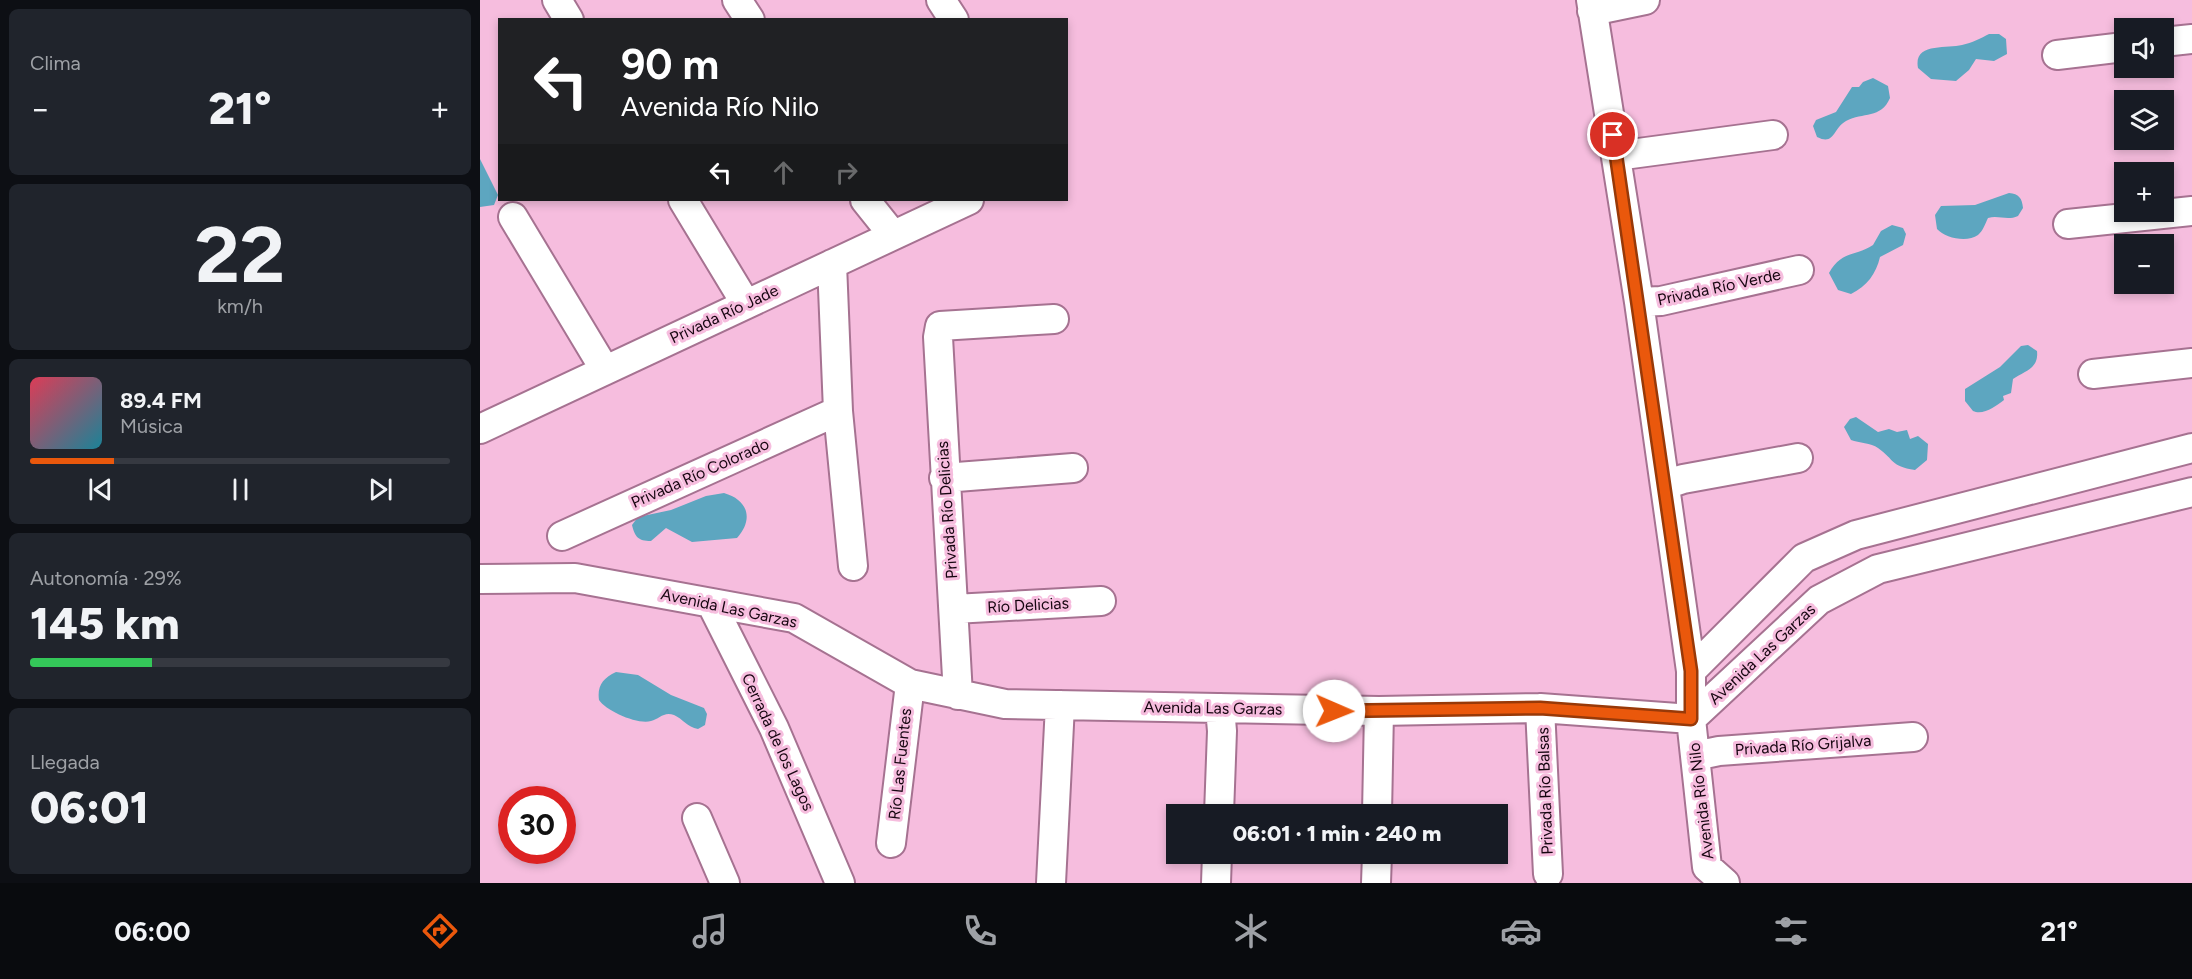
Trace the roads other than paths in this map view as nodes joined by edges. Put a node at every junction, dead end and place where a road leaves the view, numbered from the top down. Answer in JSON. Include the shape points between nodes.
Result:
{"nodes":[{"id":1,"x":557,"y":0,"type":"edge"},
{"id":2,"x":738,"y":0,"type":"edge"},
{"id":3,"x":941,"y":0,"type":"edge"},
{"id":4,"x":1645,"y":0,"type":"edge"},
{"id":5,"x":1592,"y":5,"type":"edge"},
{"id":6,"x":568,"y":18,"type":"edge"},
{"id":7,"x":749,"y":18,"type":"edge"},
{"id":8,"x":953,"y":18,"type":"edge"},
{"id":9,"x":2192,"y":39,"type":"edge"},
{"id":10,"x":2174,"y":41,"type":"edge"},
{"id":11,"x":2114,"y":48,"type":"edge"},
{"id":12,"x":2057,"y":55,"type":"dead end"},
{"id":13,"x":1773,"y":135,"type":"dead end"},
{"id":14,"x":1616,"y":156,"type":"junction"},
{"id":15,"x":684,"y":201,"type":"edge"},
{"id":16,"x":866,"y":201,"type":"edge"},
{"id":17,"x":967,"y":201,"type":"edge"},
{"id":18,"x":2192,"y":211,"type":"edge"},
{"id":19,"x":513,"y":217,"type":"dead end"},
{"id":20,"x":2068,"y":224,"type":"dead end"},
{"id":21,"x":893,"y":235,"type":"junction"},
{"id":22,"x":832,"y":264,"type":"junction"},
{"id":23,"x":1799,"y":270,"type":"dead end"},
{"id":24,"x":1639,"y":302,"type":"junction"},
{"id":25,"x":746,"y":304,"type":"junction"},
{"id":26,"x":1054,"y":319,"type":"dead end"},
{"id":27,"x":2192,"y":363,"type":"edge"},
{"id":28,"x":605,"y":370,"type":"junction"},
{"id":29,"x":2093,"y":374,"type":"dead end"},
{"id":30,"x":838,"y":411,"type":"junction"},
{"id":31,"x":480,"y":429,"type":"edge"},
{"id":32,"x":2192,"y":448,"type":"edge"},
{"id":33,"x":1798,"y":458,"type":"dead end"},
{"id":34,"x":1073,"y":468,"type":"dead end"},
{"id":35,"x":944,"y":478,"type":"junction"},
{"id":36,"x":1665,"y":485,"type":"junction"},
{"id":37,"x":2192,"y":492,"type":"edge"},
{"id":38,"x":1977,"y":505,"type":"junction"},
{"id":39,"x":562,"y":536,"type":"dead end"},
{"id":40,"x":1986,"y":541,"type":"junction"},
{"id":41,"x":853,"y":566,"type":"dead end"},
{"id":42,"x":480,"y":579,"type":"edge"},
{"id":43,"x":1101,"y":601,"type":"dead end"},
{"id":44,"x":711,"y":603,"type":"junction"},
{"id":45,"x":954,"y":609,"type":"junction"},
{"id":46,"x":1691,"y":671,"type":"junction"},
{"id":47,"x":909,"y":684,"type":"junction"},
{"id":48,"x":958,"y":695,"type":"junction"},
{"id":49,"x":1060,"y":705,"type":"junction"},
{"id":50,"x":1220,"y":708,"type":"junction"},
{"id":51,"x":1540,"y":708,"type":"junction"},
{"id":52,"x":1379,"y":711,"type":"junction"},
{"id":53,"x":1691,"y":719,"type":"junction"},
{"id":54,"x":1913,"y":737,"type":"dead end"},
{"id":55,"x":1695,"y":756,"type":"junction"},
{"id":56,"x":1219,"y":804,"type":"edge"},
{"id":57,"x":1377,"y":804,"type":"edge"},
{"id":58,"x":697,"y":818,"type":"dead end"},
{"id":59,"x":891,"y":843,"type":"dead end"},
{"id":60,"x":1217,"y":864,"type":"edge"},
{"id":61,"x":1377,"y":864,"type":"edge"},
{"id":62,"x":1548,"y":874,"type":"dead end"},
{"id":63,"x":725,"y":883,"type":"edge"},
{"id":64,"x":840,"y":883,"type":"edge"},
{"id":65,"x":1051,"y":883,"type":"edge"},
{"id":66,"x":1216,"y":883,"type":"edge"},
{"id":67,"x":1376,"y":883,"type":"edge"},
{"id":68,"x":1725,"y":883,"type":"edge"}],
"edges":[{"from":1,"to":6,"type":"street"},
{"from":2,"to":7,"type":"street"},
{"from":3,"to":8,"type":"street"},
{"from":4,"to":5,"type":"street"},
{"from":5,"to":14,"type":"street","name":"Avenida Río Nilo"},
{"from":9,"to":10,"type":"street"},
{"from":11,"to":12,"type":"street"},
{"from":13,"to":14,"type":"street"},
{"from":14,"to":24,"type":"street","name":"Avenida Río Nilo"},
{"from":15,"to":25,"type":"street"},
{"from":16,"to":21,"type":"street"},
{"from":17,"to":21,"type":"street","name":"Privada Río Jade"},
{"from":18,"to":20,"type":"street"},
{"from":19,"to":28,"type":"street"},
{"from":21,"to":22,"type":"street","name":"Privada Río Jade"},
{"from":22,"to":25,"type":"street","name":"Privada Río Jade"},
{"from":22,"to":30,"type":"street"},
{"from":23,"to":24,"type":"street","name":"Privada Río Verde","via":[[1661,301]]},
{"from":24,"to":36,"type":"street","name":"Avenida Río Nilo"},
{"from":25,"to":28,"type":"street","name":"Privada Río Jade"},
{"from":26,"to":35,"type":"street","name":"Privada Río Delicias","via":[[940,326]]},
{"from":27,"to":29,"type":"street"},
{"from":28,"to":31,"type":"street","name":"Privada Río Jade"},
{"from":30,"to":39,"type":"street","name":"Privada Río Colorado"},
{"from":30,"to":41,"type":"street"},
{"from":32,"to":38,"type":"street"},
{"from":33,"to":36,"type":"street"},
{"from":34,"to":35,"type":"street"},
{"from":35,"to":45,"type":"street","name":"Privada Río Delicias"},
{"from":36,"to":46,"type":"street","name":"Avenida Río Nilo"},
{"from":37,"to":40,"type":"street","name":"Avenida Las Garzas"},
{"from":38,"to":40,"type":"street"},
{"from":38,"to":46,"type":"street","via":[[1856,535],[1804,558]]},
{"from":40,"to":53,"type":"street","name":"Avenida Las Garzas","via":[[1878,569],[1820,600]]},
{"from":42,"to":44,"type":"street","name":"Avenida Las Garzas","via":[[575,578]]},
{"from":43,"to":45,"type":"street","name":"Río Delicias"},
{"from":44,"to":47,"type":"street","name":"Avenida Las Garzas","via":[[794,618]]},
{"from":44,"to":64,"type":"street","name":"Cerrada de los Lagos","via":[[774,728]]},
{"from":45,"to":48,"type":"street","name":"Privada Río Delicias"},
{"from":46,"to":53,"type":"street","name":"Avenida Río Nilo"},
{"from":47,"to":48,"type":"street","name":"Avenida Las Garzas"},
{"from":47,"to":59,"type":"street","name":"Río Las Fuentes"},
{"from":48,"to":49,"type":"street","name":"Avenida Las Garzas","via":[[1005,704]]},
{"from":49,"to":50,"type":"street","name":"Avenida Las Garzas"},
{"from":49,"to":65,"type":"street"},
{"from":50,"to":52,"type":"street","name":"Avenida Las Garzas"},
{"from":50,"to":56,"type":"street"},
{"from":51,"to":52,"type":"street","name":"Avenida Las Garzas"},
{"from":51,"to":53,"type":"street","name":"Avenida Las Garzas"},
{"from":51,"to":62,"type":"street","name":"Privada Río Balsas"},
{"from":52,"to":57,"type":"street"},
{"from":53,"to":55,"type":"street","name":"Avenida Río Nilo"},
{"from":54,"to":55,"type":"street","name":"Privada Río Grijalva"},
{"from":55,"to":68,"type":"street","name":"Avenida Río Nilo","via":[[1707,867]]},
{"from":58,"to":63,"type":"street"},
{"from":60,"to":66,"type":"street"},
{"from":61,"to":67,"type":"street"}]}
